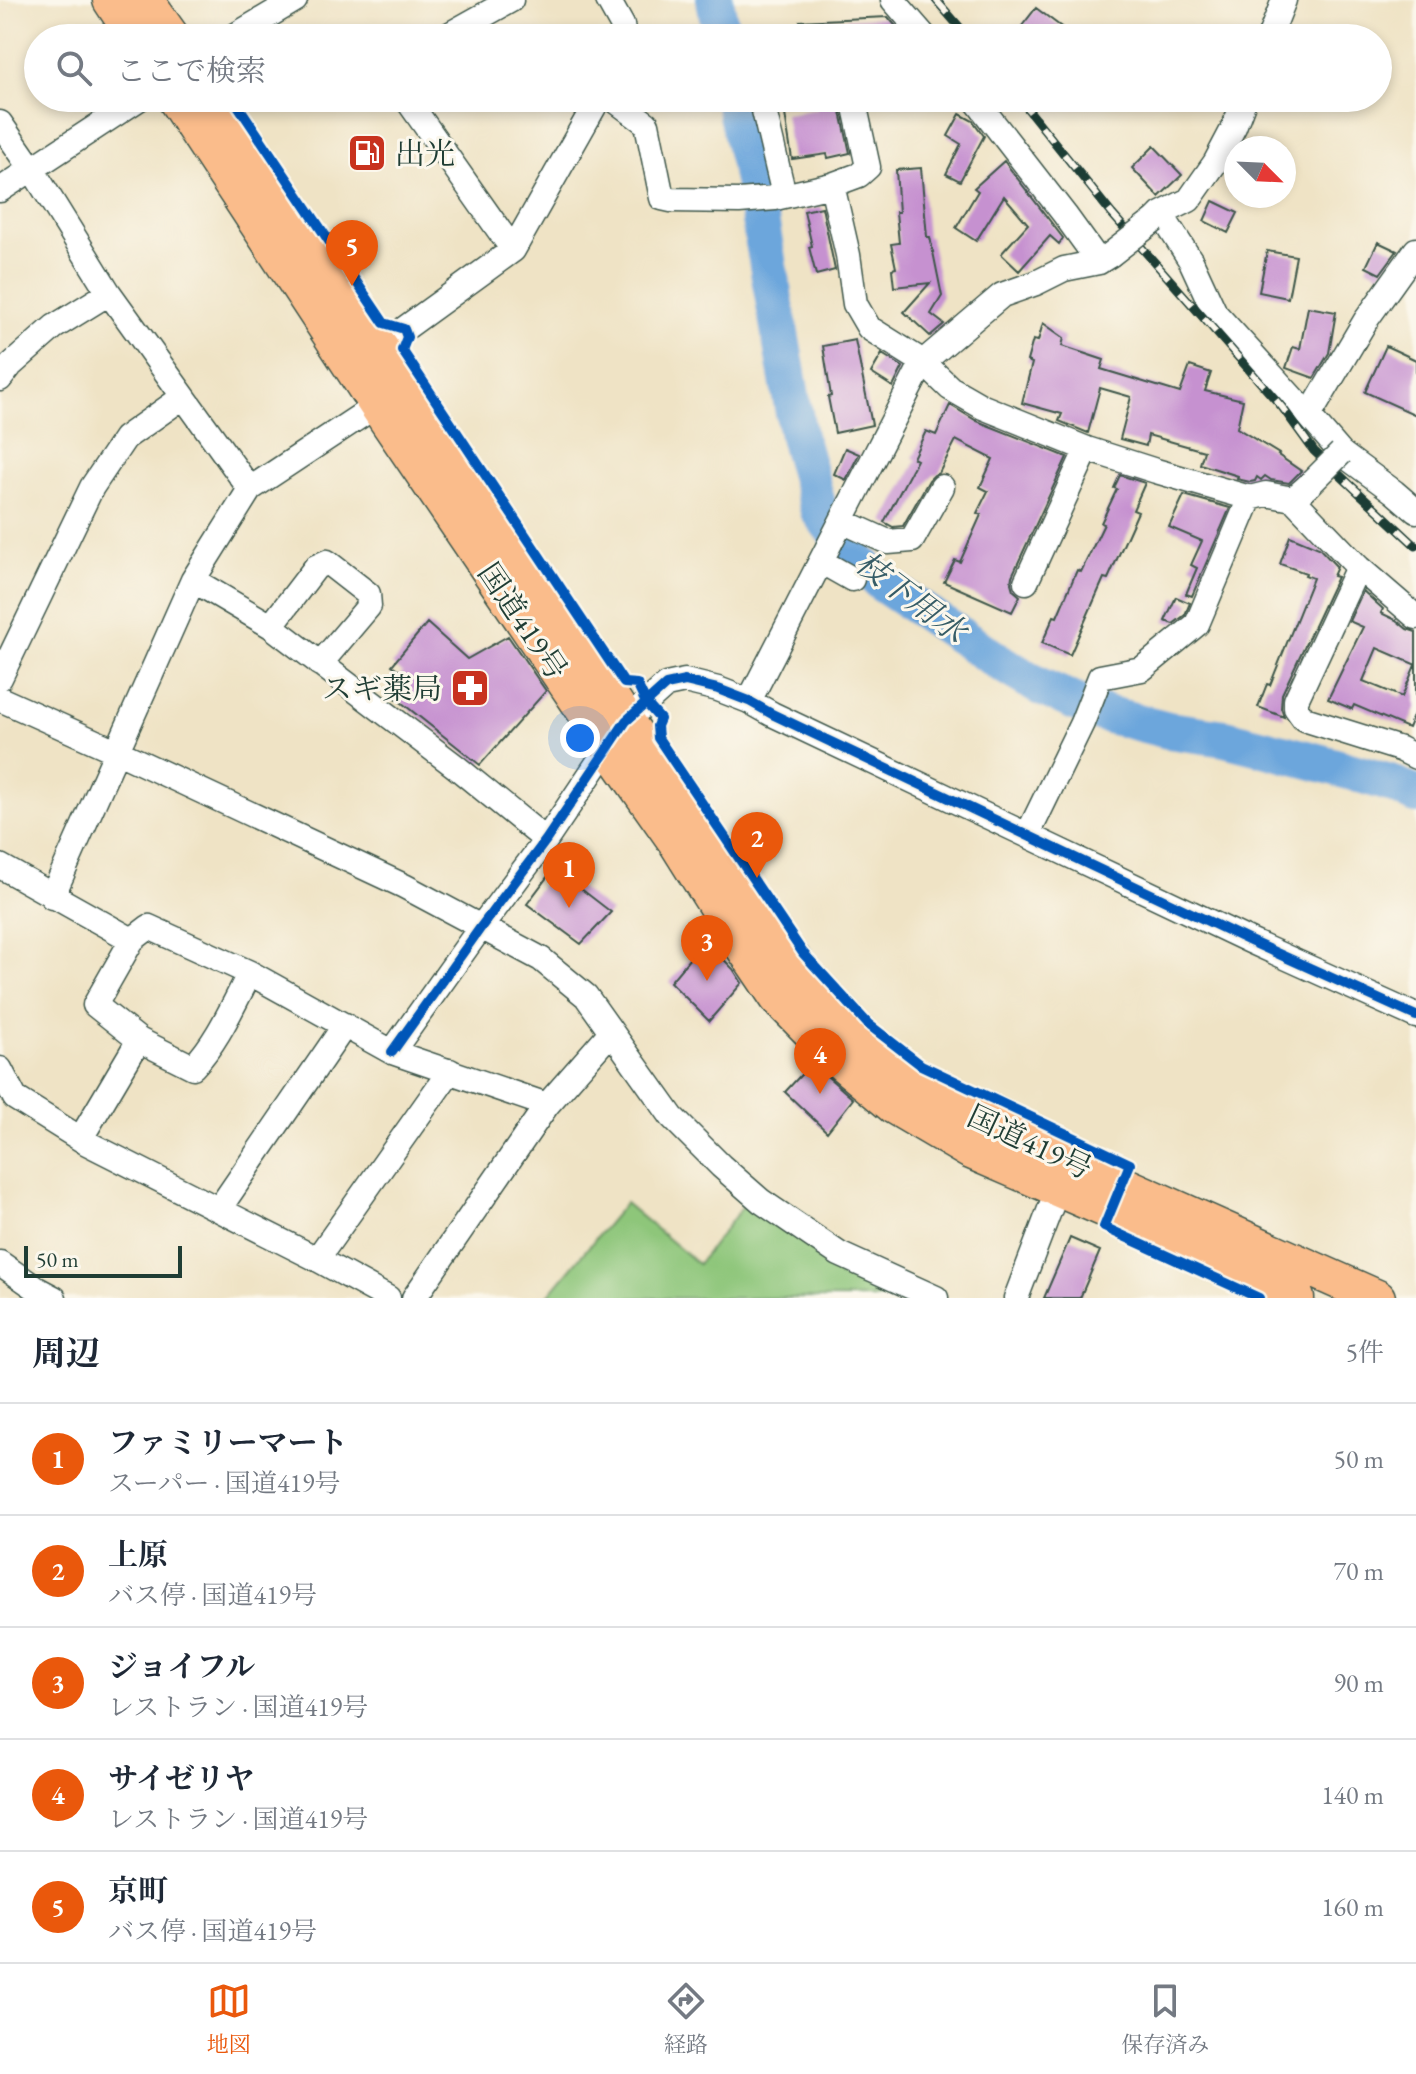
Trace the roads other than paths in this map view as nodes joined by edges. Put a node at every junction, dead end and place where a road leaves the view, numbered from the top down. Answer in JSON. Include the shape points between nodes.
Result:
{"nodes":[{"id":1,"x":111,"y":0,"type":"edge"},
{"id":2,"x":145,"y":0,"type":"edge"},
{"id":3,"x":295,"y":0,"type":"edge"},
{"id":4,"x":511,"y":0,"type":"edge"},
{"id":5,"x":608,"y":0,"type":"edge"},
{"id":6,"x":893,"y":0,"type":"edge"},
{"id":7,"x":1284,"y":0,"type":"edge"},
{"id":8,"x":127,"y":24,"type":"edge"},
{"id":9,"x":162,"y":24,"type":"edge"},
{"id":10,"x":255,"y":24,"type":"edge"},
{"id":11,"x":468,"y":24,"type":"edge"},
{"id":12,"x":621,"y":24,"type":"edge"},
{"id":13,"x":914,"y":24,"type":"edge"},
{"id":14,"x":1275,"y":24,"type":"edge"},
{"id":15,"x":119,"y":112,"type":"edge"},
{"id":16,"x":184,"y":112,"type":"edge"},
{"id":17,"x":223,"y":112,"type":"edge"},
{"id":18,"x":416,"y":112,"type":"edge"},
{"id":19,"x":591,"y":112,"type":"edge"},
{"id":20,"x":631,"y":112,"type":"edge"},
{"id":21,"x":764,"y":112,"type":"edge"},
{"id":22,"x":856,"y":112,"type":"edge"},
{"id":23,"x":985,"y":112,"type":"edge"},
{"id":24,"x":1240,"y":112,"type":"edge"},
{"id":25,"x":0,"y":123,"type":"edge"},
{"id":26,"x":32,"y":169,"type":"junction"},
{"id":27,"x":832,"y":185,"type":"junction"},
{"id":28,"x":0,"y":190,"type":"edge"},
{"id":29,"x":779,"y":196,"type":"junction"},
{"id":30,"x":1158,"y":217,"type":"junction"},
{"id":31,"x":513,"y":250,"type":"junction"},
{"id":32,"x":1416,"y":250,"type":"edge"},
{"id":33,"x":1104,"y":259,"type":"junction"},
{"id":34,"x":109,"y":293,"type":"junction"},
{"id":35,"x":378,"y":345,"type":"junction"},
{"id":36,"x":923,"y":362,"type":"junction"},
{"id":37,"x":0,"y":379,"type":"edge"},
{"id":38,"x":183,"y":397,"type":"junction"},
{"id":39,"x":377,"y":405,"type":"junction"},
{"id":40,"x":1309,"y":416,"type":"junction"},
{"id":41,"x":1087,"y":449,"type":"junction"},
{"id":42,"x":1341,"y":453,"type":"junction"},
{"id":43,"x":942,"y":487,"type":"dead end"},
{"id":44,"x":250,"y":489,"type":"junction"},
{"id":45,"x":1301,"y":492,"type":"junction"},
{"id":46,"x":1250,"y":498,"type":"junction"},
{"id":47,"x":1416,"y":511,"type":"edge"},
{"id":48,"x":842,"y":521,"type":"junction"},
{"id":49,"x":823,"y":559,"type":"junction"},
{"id":50,"x":1358,"y":567,"type":"junction"},
{"id":51,"x":852,"y":579,"type":"dead end"},
{"id":52,"x":193,"y":580,"type":"junction"},
{"id":53,"x":1026,"y":582,"type":"dead end"},
{"id":54,"x":1416,"y":617,"type":"edge"},
{"id":55,"x":271,"y":626,"type":"junction"},
{"id":56,"x":320,"y":664,"type":"junction"},
{"id":57,"x":0,"y":678,"type":"edge"},
{"id":58,"x":0,"y":699,"type":"edge"},
{"id":59,"x":749,"y":701,"type":"junction"},
{"id":60,"x":618,"y":735,"type":"junction"},
{"id":61,"x":118,"y":752,"type":"junction"},
{"id":62,"x":1416,"y":757,"type":"edge"},
{"id":63,"x":1028,"y":834,"type":"junction"},
{"id":64,"x":546,"y":840,"type":"junction"},
{"id":65,"x":2,"y":873,"type":"edge"},
{"id":66,"x":52,"y":897,"type":"junction"},
{"id":67,"x":481,"y":927,"type":"junction"},
{"id":68,"x":132,"y":940,"type":"junction"},
{"id":69,"x":250,"y":973,"type":"junction"},
{"id":70,"x":1416,"y":1016,"type":"edge"},
{"id":71,"x":345,"y":1025,"type":"junction"},
{"id":72,"x":611,"y":1032,"type":"junction"},
{"id":73,"x":139,"y":1040,"type":"junction"},
{"id":74,"x":392,"y":1052,"type":"junction"},
{"id":75,"x":0,"y":1069,"type":"edge"},
{"id":76,"x":450,"y":1071,"type":"junction"},
{"id":77,"x":547,"y":1105,"type":"junction"},
{"id":78,"x":81,"y":1138,"type":"junction"},
{"id":79,"x":1065,"y":1175,"type":"junction"},
{"id":80,"x":219,"y":1209,"type":"junction"},
{"id":81,"x":317,"y":1259,"type":"junction"},
{"id":82,"x":0,"y":1263,"type":"edge"},
{"id":83,"x":54,"y":1298,"type":"edge"},
{"id":84,"x":388,"y":1298,"type":"edge"},
{"id":85,"x":414,"y":1298,"type":"edge"},
{"id":86,"x":936,"y":1298,"type":"edge"},
{"id":87,"x":1016,"y":1298,"type":"edge"},
{"id":88,"x":1296,"y":1298,"type":"edge"},
{"id":89,"x":1377,"y":1298,"type":"edge"}],
"edges":[{"from":1,"to":8,"type":"highway"},
{"from":2,"to":9,"type":"highway"},
{"from":3,"to":10,"type":"street"},
{"from":4,"to":11,"type":"street"},
{"from":5,"to":12,"type":"street"},
{"from":6,"to":13,"type":"street"},
{"from":7,"to":14,"type":"street"},
{"from":15,"to":26,"type":"street"},
{"from":16,"to":39,"type":"highway","name":"国道419号"},
{"from":17,"to":35,"type":"highway","name":"国道419号"},
{"from":18,"to":31,"type":"street"},
{"from":19,"to":31,"type":"street"},
{"from":20,"to":29,"type":"street","via":[[647,124],[662,198],[739,201]]},
{"from":21,"to":29,"type":"street"},
{"from":22,"to":27,"type":"street","via":[[868,167]]},
{"from":23,"to":33,"type":"street"},
{"from":24,"to":30,"type":"street","via":[[1215,163],[1189,200]]},
{"from":25,"to":26,"type":"street"},
{"from":26,"to":28,"type":"street"},
{"from":26,"to":34,"type":"street"},
{"from":27,"to":29,"type":"street"},
{"from":27,"to":36,"type":"street","via":[[855,304],[869,328]]},
{"from":30,"to":33,"type":"street","bridge":true},
{"from":30,"to":40,"type":"street","via":[[1191,261],[1215,313]]},
{"from":31,"to":35,"type":"street"},
{"from":32,"to":40,"type":"street","via":[[1366,320]]},
{"from":33,"to":36,"type":"street","via":[[1002,295]]},
{"from":34,"to":37,"type":"street","via":[[54,327]]},
{"from":34,"to":38,"type":"street"},
{"from":35,"to":60,"type":"highway","name":"国道419号","via":[[489,507]]},
{"from":36,"to":41,"type":"street","via":[[950,388],[983,407]]},
{"from":36,"to":48,"type":"street"},
{"from":38,"to":44,"type":"street"},
{"from":38,"to":57,"type":"street","via":[[125,438],[92,487]]},
{"from":39,"to":44,"type":"street"},
{"from":39,"to":60,"type":"highway","name":"国道419号"},
{"from":40,"to":42,"type":"street"},
{"from":41,"to":46,"type":"street"},
{"from":41,"to":53,"type":"street"},
{"from":42,"to":45,"type":"street","bridge":true},
{"from":42,"to":47,"type":"street"},
{"from":43,"to":48,"type":"street","via":[[912,540],[888,542]]},
{"from":44,"to":52,"type":"street"},
{"from":45,"to":46,"type":"street"},
{"from":45,"to":50,"type":"street"},
{"from":46,"to":63,"type":"street","via":[[1197,624],[1142,669],[1100,677]]},
{"from":48,"to":49,"type":"street"},
{"from":49,"to":51,"type":"street"},
{"from":49,"to":59,"type":"street"},
{"from":50,"to":54,"type":"street"},
{"from":50,"to":62,"type":"street","via":[[1296,708],[1304,719]]},
{"from":52,"to":55,"type":"street"},
{"from":52,"to":61,"type":"street"},
{"from":55,"to":56,"type":"street"},
{"from":55,"to":56,"type":"street","via":[[316,567],[327,562],[368,594],[369,606]]},
{"from":56,"to":64,"type":"street"},
{"from":58,"to":61,"type":"street"},
{"from":59,"to":60,"type":"street","via":[[685,681],[666,685]]},
{"from":59,"to":63,"type":"street"},
{"from":60,"to":64,"type":"street"},
{"from":60,"to":79,"type":"highway","name":"国道419号","via":[[846,1023],[916,1080]]},
{"from":61,"to":66,"type":"street"},
{"from":61,"to":67,"type":"street"},
{"from":63,"to":70,"type":"street"},
{"from":64,"to":67,"type":"street"},
{"from":65,"to":66,"type":"street"},
{"from":66,"to":68,"type":"street"},
{"from":67,"to":72,"type":"street","via":[[541,959],[586,996]]},
{"from":67,"to":74,"type":"street"},
{"from":68,"to":69,"type":"street","via":[[149,927]]},
{"from":68,"to":73,"type":"street","via":[[95,1005]]},
{"from":69,"to":71,"type":"street"},
{"from":69,"to":73,"type":"street","via":[[193,1067]]},
{"from":71,"to":74,"type":"street"},
{"from":71,"to":80,"type":"street"},
{"from":72,"to":77,"type":"street"},
{"from":72,"to":86,"type":"street","via":[[672,1117],[761,1201],[839,1254]]},
{"from":73,"to":78,"type":"street"},
{"from":74,"to":76,"type":"street"},
{"from":75,"to":78,"type":"street","via":[[15,1098]]},
{"from":76,"to":77,"type":"street"},
{"from":76,"to":81,"type":"street"},
{"from":77,"to":85,"type":"street"},
{"from":78,"to":80,"type":"street"},
{"from":79,"to":87,"type":"street"},
{"from":79,"to":88,"type":"highway","name":"国道419号"},
{"from":79,"to":89,"type":"highway","name":"国道419号"},
{"from":80,"to":81,"type":"street"},
{"from":81,"to":84,"type":"street"},
{"from":82,"to":83,"type":"street"}]}
